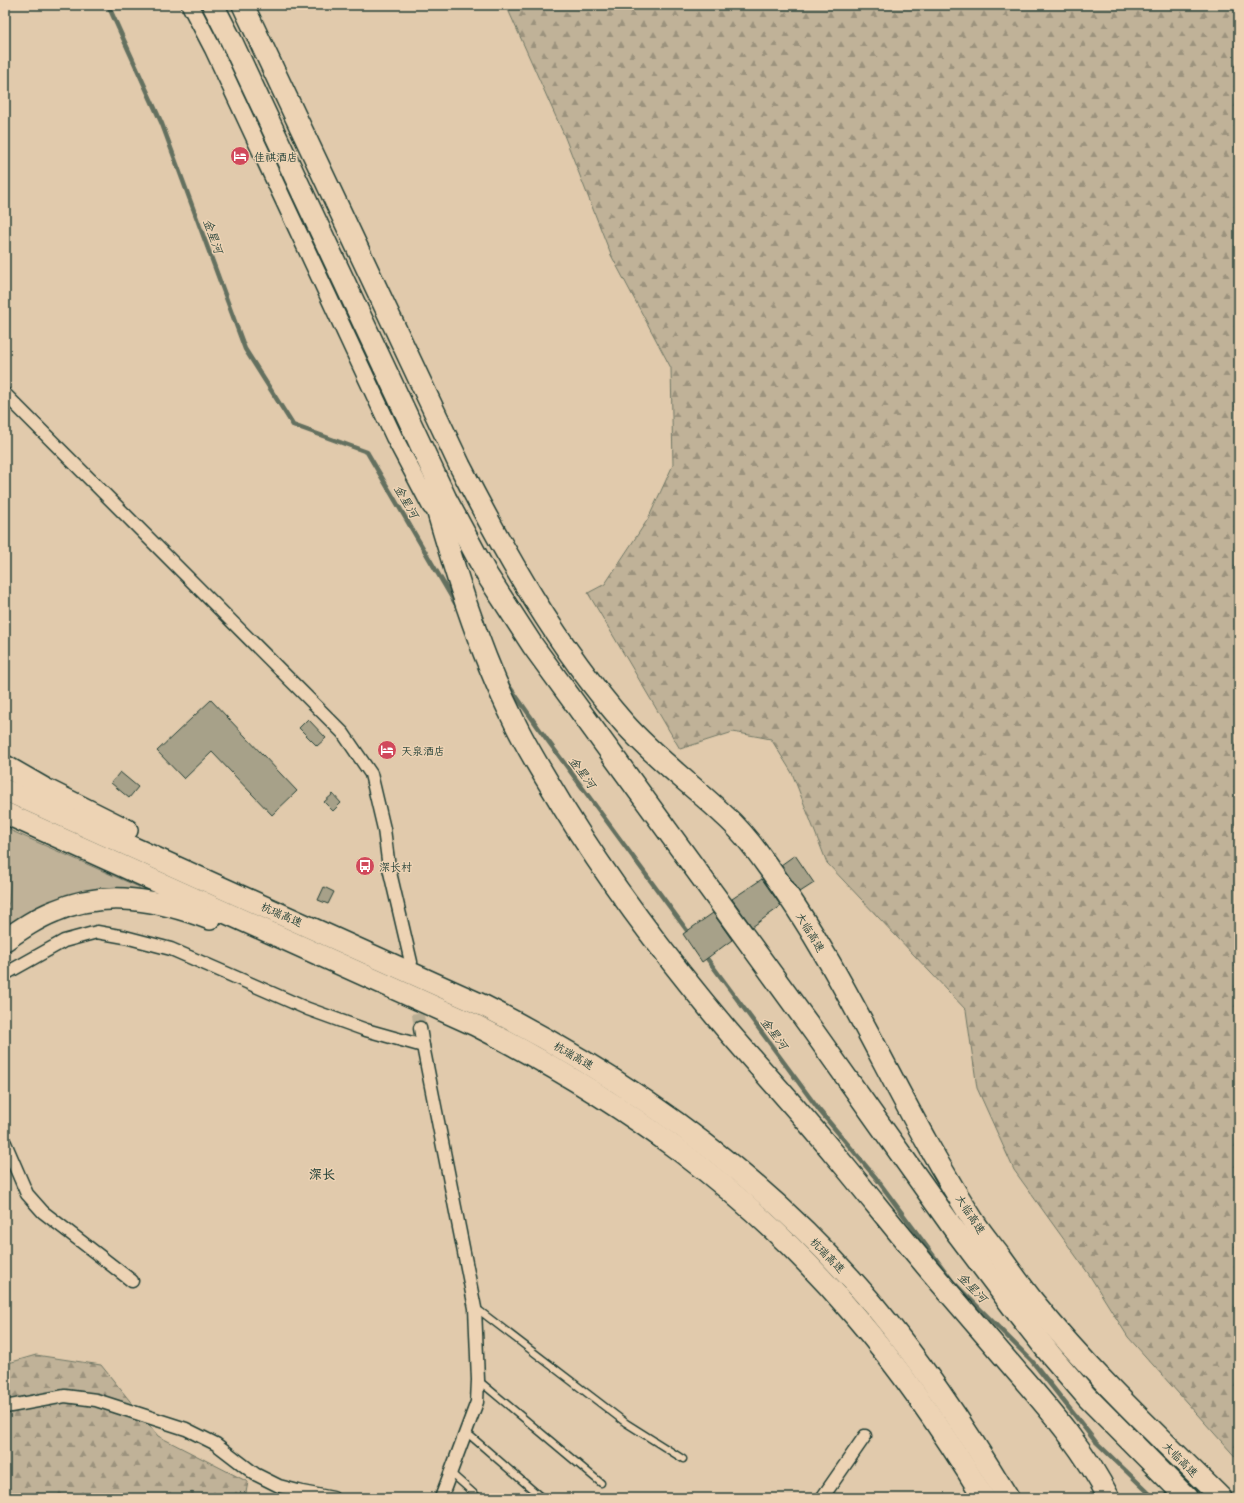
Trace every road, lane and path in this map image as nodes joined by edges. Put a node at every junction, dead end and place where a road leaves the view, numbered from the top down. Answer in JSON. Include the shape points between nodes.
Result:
{"nodes":[{"id":1,"x":190,"y":5,"type":"edge"},
{"id":2,"x":213,"y":5,"type":"edge"},
{"id":3,"x":243,"y":5,"type":"edge"},
{"id":4,"x":5,"y":394,"type":"edge"},
{"id":5,"x":436,"y":417,"type":"junction"},
{"id":6,"x":413,"y":429,"type":"junction"},
{"id":7,"x":442,"y":529,"type":"junction"},
{"id":8,"x":5,"y":766,"type":"edge"},
{"id":9,"x":5,"y":790,"type":"edge"},
{"id":10,"x":5,"y":813,"type":"edge"},
{"id":11,"x":253,"y":901,"type":"junction"},
{"id":12,"x":5,"y":940,"type":"edge"},
{"id":13,"x":314,"y":952,"type":"junction"},
{"id":14,"x":411,"y":962,"type":"dead end"},
{"id":15,"x":5,"y":974,"type":"edge"},
{"id":16,"x":420,"y":1028,"type":"tunnel mouth"},
{"id":17,"x":423,"y":1046,"type":"junction"},
{"id":18,"x":5,"y":1143,"type":"edge"},
{"id":19,"x":132,"y":1281,"type":"dead end"},
{"id":20,"x":475,"y":1308,"type":"junction"},
{"id":21,"x":478,"y":1380,"type":"junction"},
{"id":22,"x":5,"y":1406,"type":"edge"},
{"id":23,"x":466,"y":1432,"type":"junction"},
{"id":24,"x":865,"y":1436,"type":"dead end"},
{"id":25,"x":682,"y":1459,"type":"dead end"},
{"id":26,"x":451,"y":1473,"type":"junction"},
{"id":27,"x":601,"y":1483,"type":"dead end"},
{"id":28,"x":1220,"y":1497,"type":"edge"},
{"id":29,"x":333,"y":1498,"type":"edge"},
{"id":30,"x":441,"y":1498,"type":"edge"},
{"id":31,"x":480,"y":1498,"type":"edge"},
{"id":32,"x":542,"y":1498,"type":"edge"},
{"id":33,"x":822,"y":1498,"type":"edge"},
{"id":34,"x":984,"y":1498,"type":"edge"},
{"id":35,"x":1008,"y":1498,"type":"edge"},
{"id":36,"x":1109,"y":1498,"type":"edge"},
{"id":37,"x":1187,"y":1498,"type":"edge"}],
"edges":[{"from":1,"to":7,"type":"street","via":[[394,437]]},
{"from":2,"to":6,"type":"highway"},
{"from":3,"to":5,"type":"highway","name":"大临高速"},
{"from":4,"to":14,"type":"street","via":[[343,733],[371,774]]},
{"from":5,"to":6,"type":"highway"},
{"from":5,"to":28,"type":"highway","name":"大临高速","via":[[485,515],[515,567],[586,676],[625,724],[725,816],[767,865],[837,976],[932,1152],[975,1224],[1032,1300],[1081,1357]]},
{"from":6,"to":7,"type":"highway"},
{"from":6,"to":37,"type":"highway","name":"大临高速","via":[[446,499],[487,575],[533,646],[954,1229],[1012,1306],[1087,1397]]},
{"from":7,"to":36,"type":"highway","via":[[489,667],[514,722],[588,847],[682,975],[1066,1431],[1091,1466]]},
{"from":8,"to":11,"type":"highway","via":[[140,837]]},
{"from":9,"to":11,"type":"highway","name":"杭瑞高速"},
{"from":10,"to":13,"type":"highway","name":"杭瑞高速"},
{"from":11,"to":35,"type":"highway","name":"杭瑞高速","via":[[442,986],[525,1027],[617,1081],[708,1145],[793,1219],[871,1302],[944,1396]]},
{"from":12,"to":13,"type":"highway","via":[[55,910],[103,899],[132,899],[184,909],[231,927]]},
{"from":13,"to":34,"type":"highway","name":"杭瑞高速","via":[[455,1016],[574,1078],[636,1118],[718,1180],[800,1255],[855,1316],[926,1408]]},
{"from":15,"to":17,"type":"street","via":[[64,941],[97,932],[171,949],[308,1009],[366,1030]]},
{"from":16,"to":17,"type":"street"},
{"from":17,"to":20,"type":"street"},
{"from":18,"to":19,"type":"street","via":[[27,1194],[43,1212]]},
{"from":20,"to":21,"type":"street"},
{"from":20,"to":25,"type":"lane","via":[[626,1423]]},
{"from":21,"to":23,"type":"street","via":[[477,1402]]},
{"from":21,"to":27,"type":"lane"},
{"from":22,"to":29,"type":"street","via":[[65,1396],[96,1400],[186,1429],[216,1444],[255,1474],[279,1486]]},
{"from":23,"to":26,"type":"street"},
{"from":23,"to":32,"type":"lane"},
{"from":24,"to":33,"type":"street"},
{"from":26,"to":30,"type":"street"},
{"from":26,"to":31,"type":"lane"}]}
